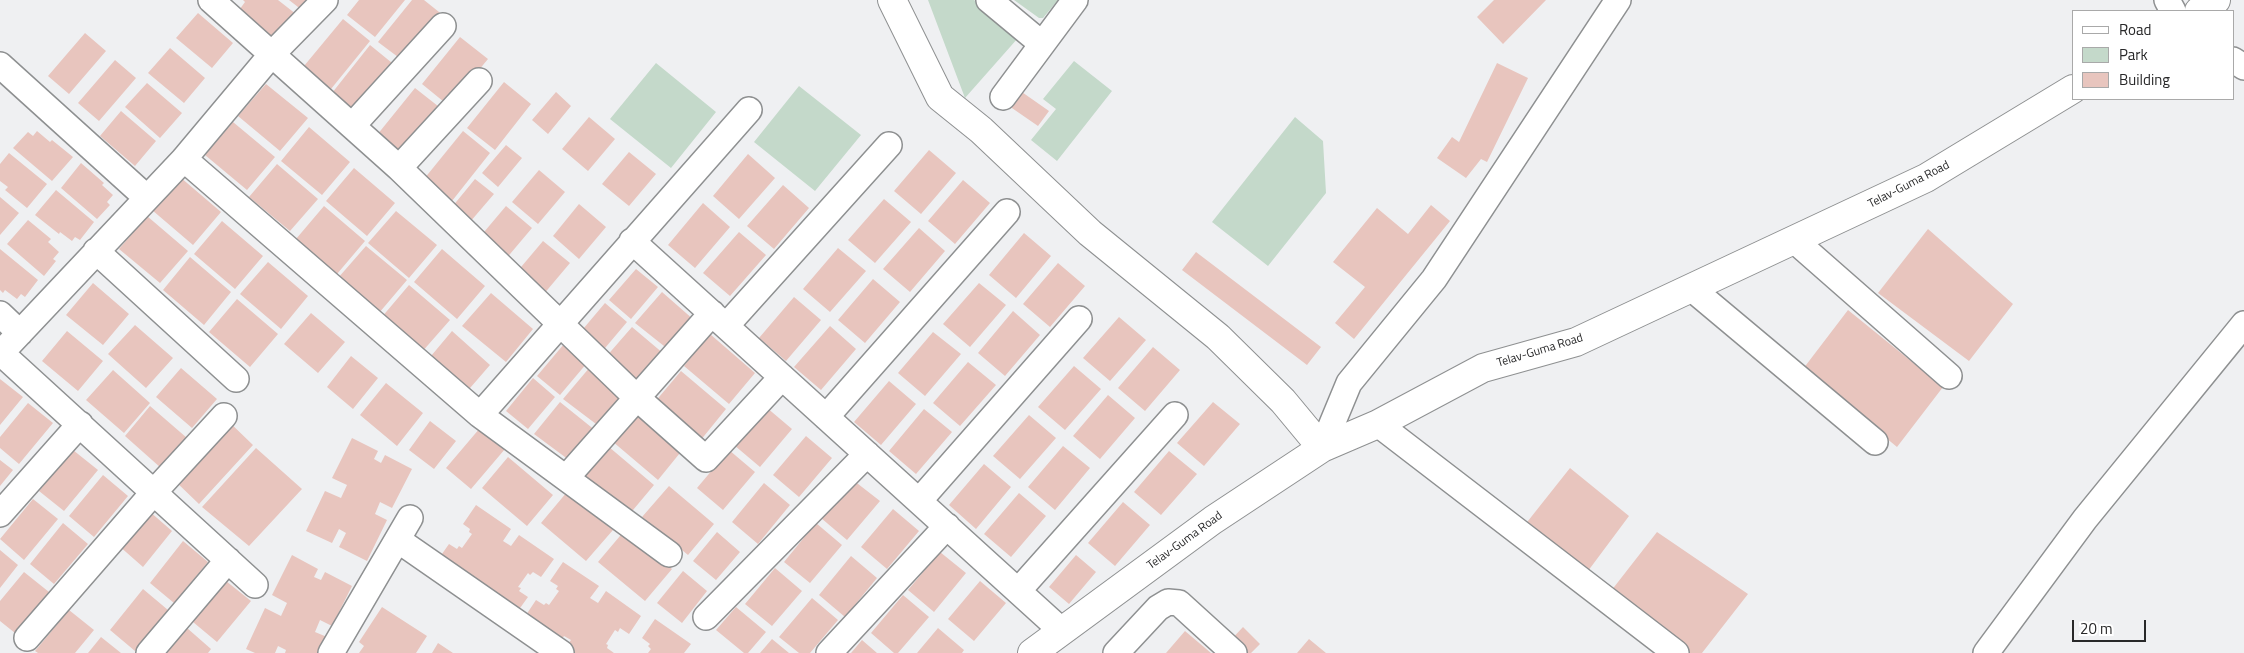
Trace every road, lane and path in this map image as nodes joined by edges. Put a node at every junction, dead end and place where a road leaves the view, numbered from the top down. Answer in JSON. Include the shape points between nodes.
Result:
{"nodes":[{"id":1,"x":211,"y":0,"type":"edge"},
{"id":2,"x":325,"y":0,"type":"edge"},
{"id":3,"x":892,"y":0,"type":"edge"},
{"id":4,"x":989,"y":0,"type":"edge"},
{"id":5,"x":1075,"y":0,"type":"edge"},
{"id":6,"x":1618,"y":0,"type":"edge"},
{"id":7,"x":2216,"y":0,"type":"edge"},
{"id":8,"x":2201,"y":10,"type":"edge"},
{"id":9,"x":443,"y":26,"type":"dead end"},
{"id":10,"x":1042,"y":44,"type":"junction"},
{"id":11,"x":272,"y":54,"type":"junction"},
{"id":12,"x":0,"y":65,"type":"edge"},
{"id":13,"x":479,"y":82,"type":"dead end"},
{"id":14,"x":2072,"y":90,"type":"edge"},
{"id":15,"x":1003,"y":97,"type":"dead end"},
{"id":16,"x":749,"y":110,"type":"dead end"},
{"id":17,"x":352,"y":126,"type":"junction"},
{"id":18,"x":889,"y":145,"type":"dead end"},
{"id":19,"x":184,"y":159,"type":"junction"},
{"id":20,"x":399,"y":168,"type":"junction"},
{"id":21,"x":147,"y":198,"type":"junction"},
{"id":22,"x":1007,"y":212,"type":"dead end"},
{"id":23,"x":1794,"y":240,"type":"junction"},
{"id":24,"x":632,"y":241,"type":"junction"},
{"id":25,"x":96,"y":252,"type":"junction"},
{"id":26,"x":1691,"y":288,"type":"junction"},
{"id":27,"x":0,"y":314,"type":"edge"},
{"id":28,"x":1078,"y":319,"type":"dead end"},
{"id":29,"x":719,"y":320,"type":"junction"},
{"id":30,"x":561,"y":323,"type":"junction"},
{"id":31,"x":2244,"y":324,"type":"edge"},
{"id":32,"x":20,"y":333,"type":"junction"},
{"id":33,"x":0,"y":353,"type":"edge"},
{"id":34,"x":1949,"y":376,"type":"dead end"},
{"id":35,"x":782,"y":377,"type":"junction"},
{"id":36,"x":236,"y":379,"type":"dead end"},
{"id":37,"x":636,"y":398,"type":"junction"},
{"id":38,"x":1175,"y":414,"type":"dead end"},
{"id":39,"x":480,"y":415,"type":"junction"},
{"id":40,"x":224,"y":416,"type":"dead end"},
{"id":41,"x":826,"y":417,"type":"junction"},
{"id":42,"x":80,"y":424,"type":"junction"},
{"id":43,"x":1378,"y":424,"type":"junction"},
{"id":44,"x":1875,"y":442,"type":"dead end"},
{"id":45,"x":1322,"y":448,"type":"junction"},
{"id":46,"x":867,"y":454,"type":"junction"},
{"id":47,"x":566,"y":478,"type":"junction"},
{"id":48,"x":154,"y":492,"type":"junction"},
{"id":49,"x":919,"y":501,"type":"junction"},
{"id":50,"x":0,"y":514,"type":"edge"},
{"id":51,"x":410,"y":518,"type":"dead end"},
{"id":52,"x":947,"y":526,"type":"junction"},
{"id":53,"x":398,"y":540,"type":"junction"},
{"id":54,"x":669,"y":554,"type":"dead end"},
{"id":55,"x":228,"y":560,"type":"junction"},
{"id":56,"x":255,"y":584,"type":"dead end"},
{"id":57,"x":1018,"y":591,"type":"junction"},
{"id":58,"x":706,"y":617,"type":"dead end"},
{"id":59,"x":1062,"y":631,"type":"junction"},
{"id":60,"x":27,"y":638,"type":"dead end"},
{"id":61,"x":149,"y":653,"type":"edge"},
{"id":62,"x":331,"y":653,"type":"edge"},
{"id":63,"x":561,"y":653,"type":"edge"},
{"id":64,"x":829,"y":653,"type":"edge"},
{"id":65,"x":1032,"y":653,"type":"edge"},
{"id":66,"x":1116,"y":653,"type":"edge"},
{"id":67,"x":1234,"y":653,"type":"edge"},
{"id":68,"x":1676,"y":653,"type":"edge"},
{"id":69,"x":1986,"y":653,"type":"edge"}],
"edges":[{"from":1,"to":11,"type":"street"},
{"from":2,"to":11,"type":"street"},
{"from":3,"to":45,"type":"street","via":[[940,97],[981,130],[1090,233],[1218,337],[1283,401]]},
{"from":4,"to":10,"type":"street"},
{"from":5,"to":10,"type":"street"},
{"from":6,"to":45,"type":"street","via":[[1434,279],[1349,383]]},
{"from":7,"to":8,"type":"street"},
{"from":9,"to":17,"type":"street"},
{"from":10,"to":15,"type":"street"},
{"from":11,"to":17,"type":"street"},
{"from":11,"to":19,"type":"street"},
{"from":12,"to":21,"type":"street"},
{"from":13,"to":20,"type":"street"},
{"from":14,"to":23,"type":"street","name":"Telav-Guma Road","via":[[1926,178]]},
{"from":16,"to":24,"type":"street"},
{"from":17,"to":20,"type":"street"},
{"from":18,"to":29,"type":"street"},
{"from":19,"to":21,"type":"street"},
{"from":19,"to":39,"type":"street"},
{"from":20,"to":30,"type":"street"},
{"from":21,"to":25,"type":"street"},
{"from":22,"to":41,"type":"street"},
{"from":23,"to":26,"type":"street","name":"Telav-Guma Road"},
{"from":23,"to":34,"type":"street"},
{"from":24,"to":29,"type":"street"},
{"from":24,"to":30,"type":"street"},
{"from":25,"to":32,"type":"street"},
{"from":25,"to":36,"type":"street"},
{"from":26,"to":43,"type":"street","name":"Telav-Guma Road","via":[[1576,342],[1483,368]]},
{"from":26,"to":44,"type":"street"},
{"from":27,"to":32,"type":"street"},
{"from":28,"to":49,"type":"street"},
{"from":29,"to":35,"type":"street"},
{"from":29,"to":37,"type":"street"},
{"from":30,"to":37,"type":"street"},
{"from":30,"to":39,"type":"street"},
{"from":31,"to":69,"type":"street","via":[[2085,519]]},
{"from":32,"to":33,"type":"street"},
{"from":33,"to":42,"type":"street"},
{"from":35,"to":37,"type":"street","via":[[706,459]]},
{"from":35,"to":41,"type":"street"},
{"from":37,"to":47,"type":"street"},
{"from":38,"to":57,"type":"street"},
{"from":39,"to":47,"type":"street"},
{"from":40,"to":48,"type":"street"},
{"from":41,"to":46,"type":"street"},
{"from":42,"to":48,"type":"street"},
{"from":42,"to":50,"type":"street"},
{"from":43,"to":45,"type":"street","name":"Telav-Guma Road"},
{"from":43,"to":68,"type":"street"},
{"from":45,"to":59,"type":"street","name":"Telav-Guma Road","via":[[1213,520]]},
{"from":46,"to":49,"type":"street"},
{"from":46,"to":58,"type":"street"},
{"from":47,"to":54,"type":"street"},
{"from":48,"to":55,"type":"street"},
{"from":48,"to":60,"type":"street"},
{"from":49,"to":52,"type":"street"},
{"from":51,"to":53,"type":"street"},
{"from":52,"to":57,"type":"street"},
{"from":52,"to":64,"type":"street"},
{"from":53,"to":62,"type":"street"},
{"from":53,"to":63,"type":"street"},
{"from":55,"to":56,"type":"street"},
{"from":55,"to":61,"type":"street"},
{"from":57,"to":59,"type":"street"},
{"from":59,"to":65,"type":"street","name":"Telav-Guma Road"},
{"from":66,"to":67,"type":"street","via":[[1158,608],[1168,602],[1179,603]]}]}
